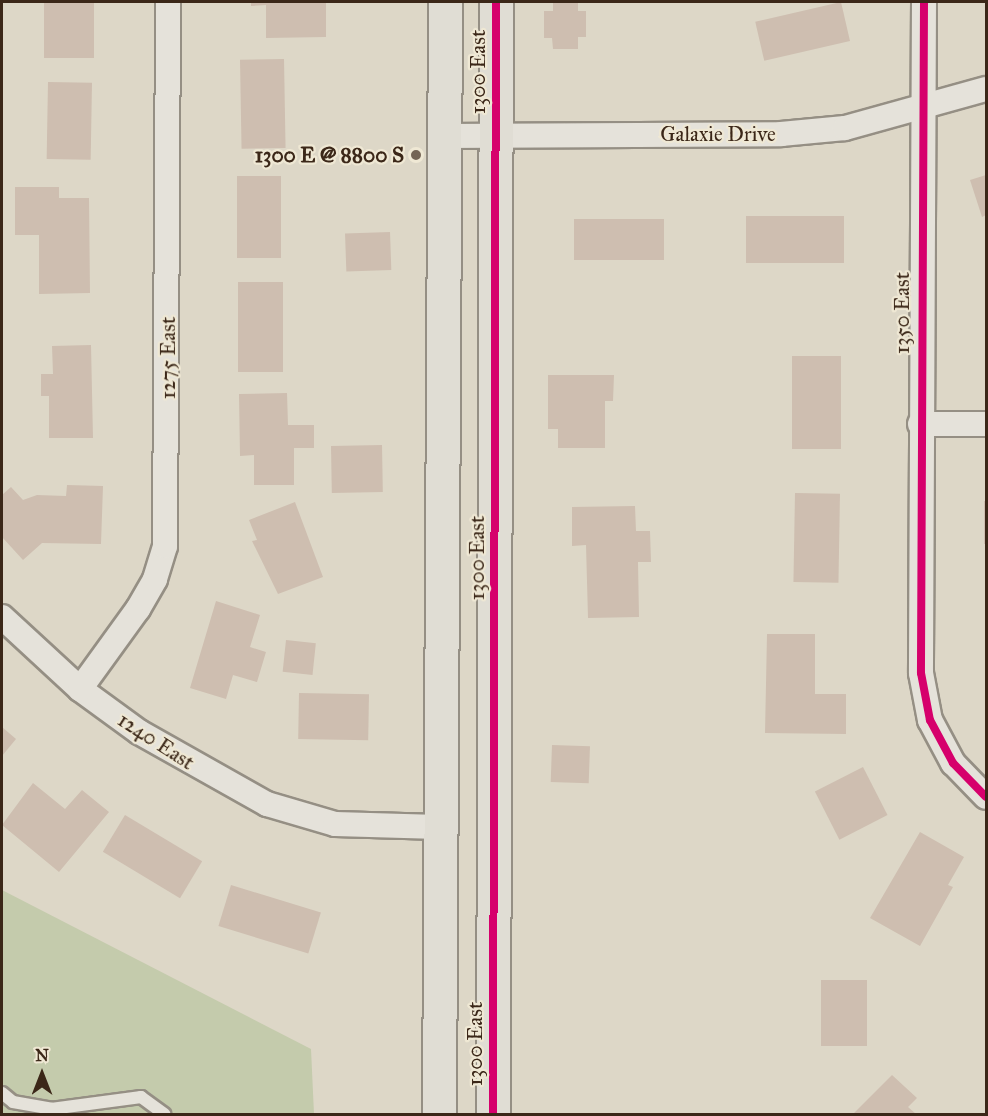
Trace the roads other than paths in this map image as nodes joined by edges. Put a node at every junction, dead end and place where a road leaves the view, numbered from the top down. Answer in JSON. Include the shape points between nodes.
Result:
{"nodes":[{"id":1,"x":168,"y":2,"type":"edge"},
{"id":2,"x":445,"y":2,"type":"edge"},
{"id":3,"x":496,"y":2,"type":"edge"},
{"id":4,"x":924,"y":2,"type":"edge"},
{"id":5,"x":987,"y":89,"type":"edge"},
{"id":6,"x":921,"y":110,"type":"junction"},
{"id":7,"x":444,"y":136,"type":"junction"},
{"id":8,"x":496,"y":136,"type":"junction"},
{"id":9,"x":920,"y":424,"type":"junction"},
{"id":10,"x":987,"y":424,"type":"edge"},
{"id":11,"x":2,"y":617,"type":"edge"},
{"id":12,"x":80,"y":689,"type":"junction"},
{"id":13,"x":987,"y":797,"type":"edge"},
{"id":14,"x":439,"y":827,"type":"junction"},
{"id":15,"x":2,"y":1094,"type":"edge"},
{"id":16,"x":164,"y":1114,"type":"edge"},
{"id":17,"x":439,"y":1114,"type":"edge"},
{"id":18,"x":493,"y":1114,"type":"edge"}],
"edges":[{"from":1,"to":12,"type":"street","name":"1275 East","via":[[165,546],[155,579],[138,609]]},
{"from":2,"to":7,"type":"main road","name":"1300 East"},
{"from":3,"to":8,"type":"main road","name":"1300 East"},
{"from":4,"to":6,"type":"street","name":"1350 East"},
{"from":5,"to":6,"type":"street","name":"Galaxie Drive"},
{"from":6,"to":8,"type":"street","name":"Galaxie Drive","via":[[845,128],[781,134]]},
{"from":6,"to":9,"type":"street","name":"1350 East"},
{"from":7,"to":8,"type":"street","name":"Galaxie Drive"},
{"from":7,"to":14,"type":"main road","name":"1300 East"},
{"from":8,"to":18,"type":"main road","name":"1300 East"},
{"from":9,"to":10,"type":"street"},
{"from":9,"to":13,"type":"street","name":"1350 East","via":[[919,624],[930,720],[953,763]]},
{"from":11,"to":12,"type":"street","name":"1240 East"},
{"from":12,"to":14,"type":"street","name":"1240 East","via":[[202,771],[267,804],[335,824]]},
{"from":14,"to":17,"type":"main road","name":"1300 East"},
{"from":15,"to":16,"type":"lane","via":[[13,1102],[51,1109],[141,1097]]}]}
